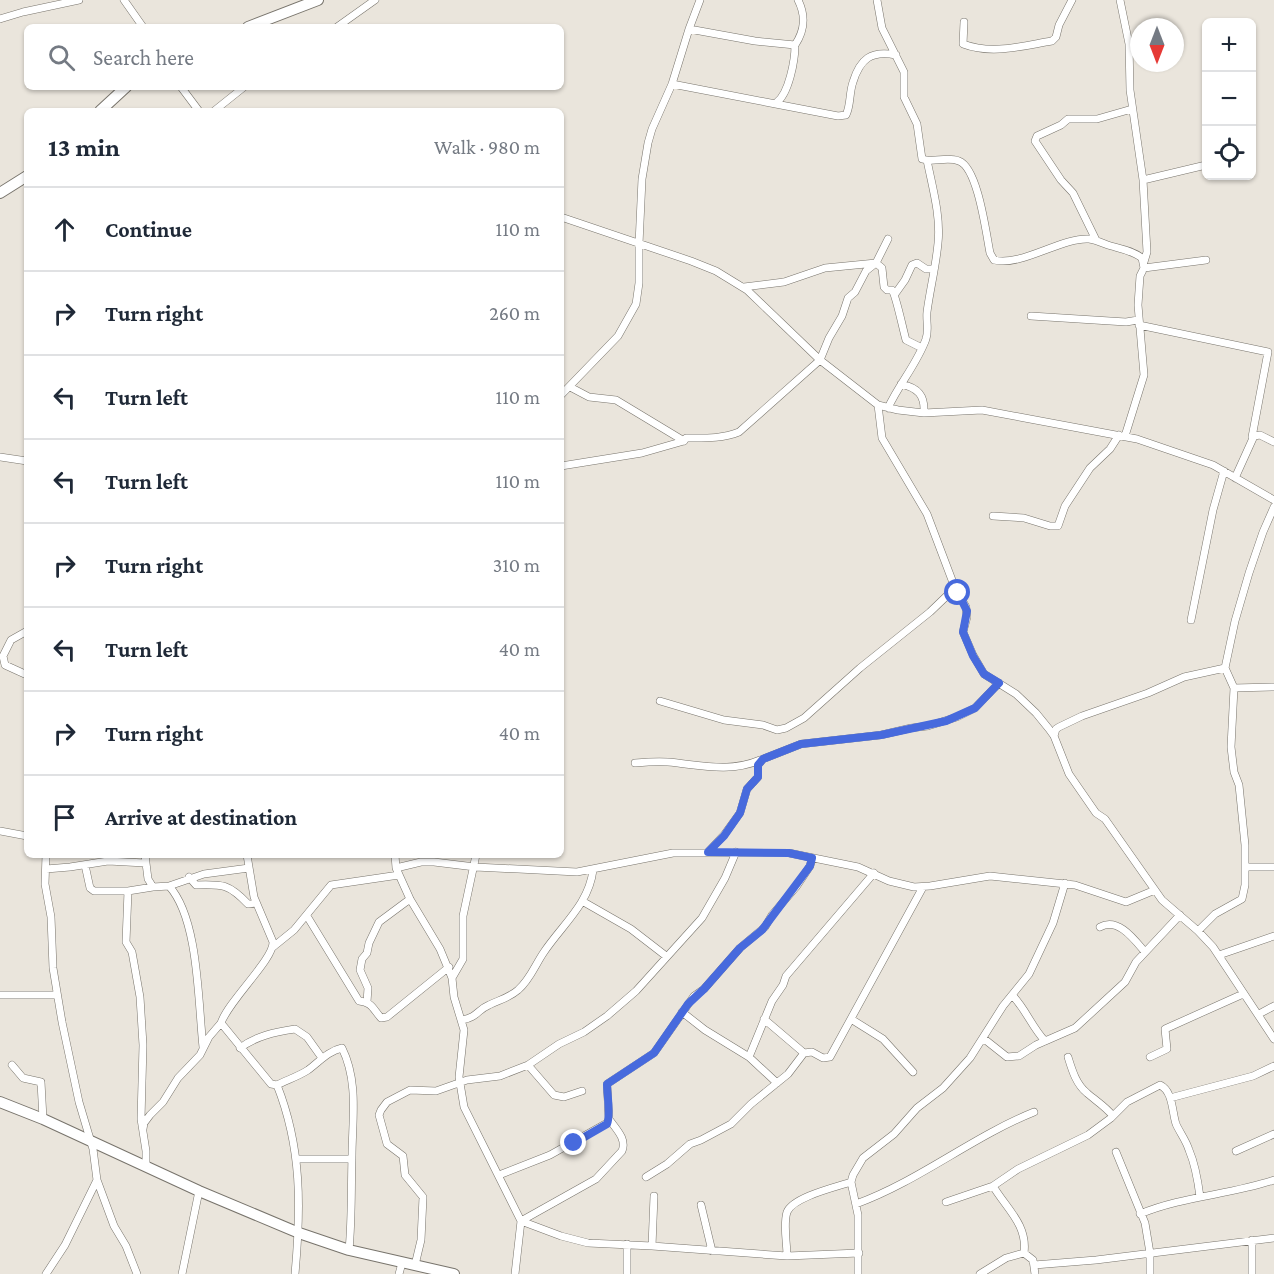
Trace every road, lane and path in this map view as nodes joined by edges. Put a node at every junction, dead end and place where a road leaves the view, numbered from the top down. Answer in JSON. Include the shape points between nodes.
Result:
{"nodes":[{"id":1,"x":79,"y":0,"type":"edge"},
{"id":2,"x":124,"y":0,"type":"edge"},
{"id":3,"x":318,"y":0,"type":"edge"},
{"id":4,"x":375,"y":0,"type":"edge"},
{"id":5,"x":700,"y":0,"type":"edge"},
{"id":6,"x":798,"y":0,"type":"edge"},
{"id":7,"x":877,"y":0,"type":"edge"},
{"id":8,"x":1072,"y":0,"type":"edge"},
{"id":9,"x":1120,"y":0,"type":"edge"},
{"id":10,"x":0,"y":19,"type":"edge"},
{"id":11,"x":964,"y":22,"type":"dead end"},
{"id":12,"x":141,"y":24,"type":"edge"},
{"id":13,"x":256,"y":24,"type":"edge"},
{"id":14,"x":342,"y":24,"type":"edge"},
{"id":15,"x":689,"y":29,"type":"junction"},
{"id":16,"x":795,"y":45,"type":"junction"},
{"id":17,"x":896,"y":55,"type":"junction"},
{"id":18,"x":672,"y":84,"type":"junction"},
{"id":19,"x":123,"y":90,"type":"edge"},
{"id":20,"x":183,"y":90,"type":"edge"},
{"id":21,"x":240,"y":90,"type":"edge"},
{"id":22,"x":776,"y":103,"type":"junction"},
{"id":23,"x":103,"y":108,"type":"edge"},
{"id":24,"x":198,"y":108,"type":"edge"},
{"id":25,"x":218,"y":108,"type":"edge"},
{"id":26,"x":1132,"y":109,"type":"junction"},
{"id":27,"x":927,"y":160,"type":"junction"},
{"id":28,"x":1202,"y":166,"type":"edge"},
{"id":29,"x":24,"y":178,"type":"edge"},
{"id":30,"x":1143,"y":180,"type":"junction"},
{"id":31,"x":0,"y":193,"type":"edge"},
{"id":32,"x":564,"y":218,"type":"edge"},
{"id":33,"x":888,"y":239,"type":"dead end"},
{"id":34,"x":1095,"y":240,"type":"junction"},
{"id":35,"x":639,"y":244,"type":"junction"},
{"id":36,"x":1206,"y":260,"type":"dead end"},
{"id":37,"x":876,"y":263,"type":"junction"},
{"id":38,"x":1144,"y":265,"type":"junction"},
{"id":39,"x":934,"y":269,"type":"junction"},
{"id":40,"x":744,"y":287,"type":"junction"},
{"id":41,"x":895,"y":294,"type":"junction"},
{"id":42,"x":1031,"y":316,"type":"dead end"},
{"id":43,"x":1138,"y":322,"type":"junction"},
{"id":44,"x":922,"y":348,"type":"junction"},
{"id":45,"x":1271,"y":353,"type":"edge"},
{"id":46,"x":820,"y":360,"type":"junction"},
{"id":47,"x":902,"y":384,"type":"junction"},
{"id":48,"x":570,"y":387,"type":"junction"},
{"id":49,"x":564,"y":392,"type":"edge"},
{"id":50,"x":878,"y":405,"type":"junction"},
{"id":51,"x":888,"y":408,"type":"junction"},
{"id":52,"x":924,"y":413,"type":"junction"},
{"id":53,"x":1122,"y":436,"type":"junction"},
{"id":54,"x":1252,"y":437,"type":"junction"},
{"id":55,"x":684,"y":441,"type":"junction"},
{"id":56,"x":1274,"y":442,"type":"edge"},
{"id":57,"x":0,"y":457,"type":"edge"},
{"id":58,"x":24,"y":460,"type":"edge"},
{"id":59,"x":564,"y":466,"type":"edge"},
{"id":60,"x":1224,"y":471,"type":"junction"},
{"id":61,"x":1235,"y":478,"type":"junction"},
{"id":62,"x":1274,"y":500,"type":"edge"},
{"id":63,"x":1274,"y":507,"type":"edge"},
{"id":64,"x":993,"y":516,"type":"dead end"},
{"id":65,"x":955,"y":588,"type":"junction"},
{"id":66,"x":1191,"y":620,"type":"dead end"},
{"id":67,"x":24,"y":634,"type":"edge"},
{"id":68,"x":1225,"y":668,"type":"junction"},
{"id":69,"x":24,"y":674,"type":"edge"},
{"id":70,"x":999,"y":683,"type":"junction"},
{"id":71,"x":1274,"y":687,"type":"edge"},
{"id":72,"x":1234,"y":688,"type":"junction"},
{"id":73,"x":660,"y":701,"type":"dead end"},
{"id":74,"x":1054,"y":736,"type":"junction"},
{"id":75,"x":763,"y":759,"type":"junction"},
{"id":76,"x":635,"y":763,"type":"dead end"},
{"id":77,"x":0,"y":831,"type":"edge"},
{"id":78,"x":24,"y":835,"type":"edge"},
{"id":79,"x":708,"y":852,"type":"junction"},
{"id":80,"x":736,"y":852,"type":"junction"},
{"id":81,"x":46,"y":858,"type":"edge"},
{"id":82,"x":247,"y":858,"type":"edge"},
{"id":83,"x":396,"y":858,"type":"edge"},
{"id":84,"x":476,"y":858,"type":"edge"},
{"id":85,"x":812,"y":858,"type":"junction"},
{"id":86,"x":145,"y":859,"type":"edge"},
{"id":87,"x":85,"y":865,"type":"junction"},
{"id":88,"x":475,"y":867,"type":"junction"},
{"id":89,"x":1245,"y":867,"type":"junction"},
{"id":90,"x":1274,"y":867,"type":"edge"},
{"id":91,"x":249,"y":868,"type":"junction"},
{"id":92,"x":46,"y":869,"type":"junction"},
{"id":93,"x":593,"y":870,"type":"junction"},
{"id":94,"x":398,"y":872,"type":"junction"},
{"id":95,"x":874,"y":873,"type":"junction"},
{"id":96,"x":189,"y":877,"type":"junction"},
{"id":97,"x":1065,"y":884,"type":"junction"},
{"id":98,"x":169,"y":886,"type":"junction"},
{"id":99,"x":153,"y":887,"type":"junction"},
{"id":100,"x":922,"y":887,"type":"junction"},
{"id":101,"x":1155,"y":890,"type":"junction"},
{"id":102,"x":128,"y":891,"type":"junction"},
{"id":103,"x":410,"y":899,"type":"junction"},
{"id":104,"x":582,"y":901,"type":"junction"},
{"id":105,"x":256,"y":903,"type":"junction"},
{"id":106,"x":1180,"y":915,"type":"junction"},
{"id":107,"x":307,"y":916,"type":"junction"},
{"id":108,"x":1100,"y":927,"type":"dead end"},
{"id":109,"x":1198,"y":930,"type":"junction"},
{"id":110,"x":1274,"y":936,"type":"edge"},
{"id":111,"x":273,"y":947,"type":"junction"},
{"id":112,"x":1145,"y":952,"type":"junction"},
{"id":113,"x":1219,"y":955,"type":"junction"},
{"id":114,"x":666,"y":956,"type":"junction"},
{"id":115,"x":449,"y":967,"type":"junction"},
{"id":116,"x":452,"y":978,"type":"junction"},
{"id":117,"x":1243,"y":994,"type":"junction"},
{"id":118,"x":0,"y":995,"type":"edge"},
{"id":119,"x":57,"y":995,"type":"junction"},
{"id":120,"x":1013,"y":996,"type":"junction"},
{"id":121,"x":367,"y":1002,"type":"junction"},
{"id":122,"x":1274,"y":1006,"type":"edge"},
{"id":123,"x":681,"y":1012,"type":"junction"},
{"id":124,"x":1259,"y":1014,"type":"junction"},
{"id":125,"x":764,"y":1019,"type":"junction"},
{"id":126,"x":851,"y":1019,"type":"junction"},
{"id":127,"x":462,"y":1020,"type":"junction"},
{"id":128,"x":221,"y":1023,"type":"junction"},
{"id":129,"x":983,"y":1038,"type":"junction"},
{"id":130,"x":1274,"y":1039,"type":"edge"},
{"id":131,"x":1045,"y":1041,"type":"junction"},
{"id":132,"x":203,"y":1047,"type":"junction"},
{"id":133,"x":240,"y":1048,"type":"junction"},
{"id":134,"x":804,"y":1053,"type":"junction"},
{"id":135,"x":749,"y":1057,"type":"junction"},
{"id":136,"x":1068,"y":1057,"type":"dead end"},
{"id":137,"x":1150,"y":1057,"type":"dead end"},
{"id":138,"x":322,"y":1059,"type":"junction"},
{"id":139,"x":12,"y":1065,"type":"dead end"},
{"id":140,"x":528,"y":1065,"type":"junction"},
{"id":141,"x":1274,"y":1066,"type":"edge"},
{"id":142,"x":913,"y":1072,"type":"dead end"},
{"id":143,"x":459,"y":1083,"type":"junction"},
{"id":144,"x":777,"y":1083,"type":"junction"},
{"id":145,"x":276,"y":1086,"type":"junction"},
{"id":146,"x":582,"y":1091,"type":"dead end"},
{"id":147,"x":1170,"y":1098,"type":"junction"},
{"id":148,"x":0,"y":1102,"type":"edge"},
{"id":149,"x":1034,"y":1112,"type":"dead end"},
{"id":150,"x":1113,"y":1116,"type":"junction"},
{"id":151,"x":43,"y":1119,"type":"junction"},
{"id":152,"x":609,"y":1119,"type":"junction"},
{"id":153,"x":142,"y":1132,"type":"junction"},
{"id":154,"x":1274,"y":1134,"type":"edge"},
{"id":155,"x":90,"y":1141,"type":"junction"},
{"id":156,"x":1236,"y":1151,"type":"dead end"},
{"id":157,"x":1116,"y":1152,"type":"dead end"},
{"id":158,"x":297,"y":1159,"type":"junction"},
{"id":159,"x":352,"y":1159,"type":"junction"},
{"id":160,"x":146,"y":1165,"type":"junction"},
{"id":161,"x":499,"y":1175,"type":"junction"},
{"id":162,"x":646,"y":1177,"type":"dead end"},
{"id":163,"x":97,"y":1180,"type":"junction"},
{"id":164,"x":1274,"y":1180,"type":"edge"},
{"id":165,"x":851,"y":1182,"type":"junction"},
{"id":166,"x":993,"y":1186,"type":"junction"},
{"id":167,"x":199,"y":1191,"type":"junction"},
{"id":168,"x":654,"y":1196,"type":"dead end"},
{"id":169,"x":1200,"y":1197,"type":"junction"},
{"id":170,"x":946,"y":1202,"type":"dead end"},
{"id":171,"x":856,"y":1204,"type":"junction"},
{"id":172,"x":701,"y":1205,"type":"dead end"},
{"id":173,"x":1140,"y":1214,"type":"junction"},
{"id":174,"x":521,"y":1221,"type":"junction"},
{"id":175,"x":299,"y":1233,"type":"junction"},
{"id":176,"x":1274,"y":1238,"type":"edge"},
{"id":177,"x":1252,"y":1240,"type":"junction"},
{"id":178,"x":627,"y":1244,"type":"junction"},
{"id":179,"x":652,"y":1246,"type":"junction"},
{"id":180,"x":349,"y":1250,"type":"junction"},
{"id":181,"x":712,"y":1251,"type":"junction"},
{"id":182,"x":1024,"y":1252,"type":"junction"},
{"id":183,"x":859,"y":1253,"type":"junction"},
{"id":184,"x":1150,"y":1253,"type":"junction"},
{"id":185,"x":787,"y":1256,"type":"junction"},
{"id":186,"x":296,"y":1263,"type":"junction"},
{"id":187,"x":402,"y":1263,"type":"junction"},
{"id":188,"x":416,"y":1265,"type":"junction"},
{"id":189,"x":1034,"y":1265,"type":"junction"},
{"id":190,"x":448,"y":1273,"type":"edge"},
{"id":191,"x":46,"y":1274,"type":"edge"},
{"id":192,"x":136,"y":1274,"type":"edge"},
{"id":193,"x":182,"y":1274,"type":"edge"},
{"id":194,"x":289,"y":1274,"type":"edge"},
{"id":195,"x":295,"y":1274,"type":"edge"},
{"id":196,"x":399,"y":1274,"type":"edge"},
{"id":197,"x":515,"y":1274,"type":"edge"},
{"id":198,"x":627,"y":1274,"type":"edge"},
{"id":199,"x":858,"y":1274,"type":"edge"},
{"id":200,"x":980,"y":1274,"type":"edge"},
{"id":201,"x":1035,"y":1274,"type":"edge"},
{"id":202,"x":1150,"y":1274,"type":"edge"},
{"id":203,"x":1252,"y":1274,"type":"edge"}],
"edges":[{"from":1,"to":10,"type":"street"},
{"from":2,"to":12,"type":"street"},
{"from":3,"to":13,"type":"street"},
{"from":4,"to":14,"type":"street"},
{"from":5,"to":15,"type":"street"},
{"from":6,"to":16,"type":"street","via":[[804,20]]},
{"from":7,"to":17,"type":"street","via":[[882,28]]},
{"from":8,"to":11,"type":"street","via":[[1052,42],[997,51],[974,49],[963,44]]},
{"from":9,"to":26,"type":"street","via":[[1129,44]]},
{"from":15,"to":16,"type":"street"},
{"from":15,"to":18,"type":"street"},
{"from":16,"to":22,"type":"street","via":[[795,60],[783,96]]},
{"from":17,"to":22,"type":"street","via":[[879,54],[861,63],[846,116]]},
{"from":17,"to":27,"type":"street","via":[[904,72],[904,97],[917,124],[921,156]]},
{"from":18,"to":22,"type":"street"},
{"from":18,"to":35,"type":"street","via":[[648,143]]},
{"from":19,"to":23,"type":"street"},
{"from":20,"to":24,"type":"street"},
{"from":21,"to":25,"type":"street"},
{"from":26,"to":30,"type":"street"},
{"from":26,"to":34,"type":"street","via":[[1097,119],[1068,119],[1037,136],[1035,141],[1073,193]]},
{"from":27,"to":34,"type":"street","via":[[949,157],[967,166],[994,260]]},
{"from":27,"to":39,"type":"street","via":[[939,241]]},
{"from":28,"to":30,"type":"street"},
{"from":29,"to":31,"type":"street"},
{"from":30,"to":38,"type":"street","via":[[1147,252]]},
{"from":32,"to":35,"type":"street"},
{"from":33,"to":37,"type":"street"},
{"from":34,"to":38,"type":"street","via":[[1139,255]]},
{"from":35,"to":40,"type":"street","via":[[716,271]]},
{"from":35,"to":48,"type":"street","via":[[636,304],[618,336]]},
{"from":36,"to":38,"type":"street"},
{"from":37,"to":40,"type":"street","via":[[825,268],[784,282]]},
{"from":37,"to":41,"type":"street","via":[[882,268],[884,287]]},
{"from":37,"to":46,"type":"street","via":[[848,298]]},
{"from":38,"to":43,"type":"street"},
{"from":39,"to":41,"type":"street","via":[[912,265]]},
{"from":39,"to":44,"type":"street","via":[[928,330]]},
{"from":40,"to":46,"type":"street"},
{"from":41,"to":44,"type":"street","via":[[906,340]]},
{"from":42,"to":43,"type":"street"},
{"from":43,"to":45,"type":"street"},
{"from":43,"to":53,"type":"street","via":[[1144,375]]},
{"from":44,"to":47,"type":"street"},
{"from":45,"to":54,"type":"street"},
{"from":46,"to":50,"type":"street"},
{"from":46,"to":55,"type":"street","via":[[739,432]]},
{"from":47,"to":51,"type":"street"},
{"from":47,"to":52,"type":"street","via":[[915,387],[923,399]]},
{"from":48,"to":49,"type":"street"},
{"from":48,"to":55,"type":"street","via":[[589,397],[616,400]]},
{"from":50,"to":51,"type":"street"},
{"from":50,"to":65,"type":"street","via":[[881,434],[927,514]]},
{"from":51,"to":52,"type":"street"},
{"from":52,"to":53,"type":"street","via":[[982,410]]},
{"from":53,"to":60,"type":"street","via":[[1168,448]]},
{"from":53,"to":64,"type":"street","via":[[1090,468],[1065,506],[1058,526]]},
{"from":54,"to":56,"type":"street","via":[[1260,435]]},
{"from":54,"to":61,"type":"street"},
{"from":55,"to":59,"type":"street","via":[[642,453]]},
{"from":57,"to":58,"type":"street"},
{"from":60,"to":61,"type":"street"},
{"from":60,"to":66,"type":"street"},
{"from":61,"to":62,"type":"street"},
{"from":63,"to":68,"type":"street","via":[[1249,573]]},
{"from":65,"to":70,"type":"street","via":[[967,611],[963,632],[973,656],[984,674]]},
{"from":65,"to":73,"type":"street","via":[[804,718],[786,728],[777,730],[724,720]]},
{"from":67,"to":69,"type":"street","via":[[11,640],[3,661]]},
{"from":68,"to":72,"type":"street"},
{"from":68,"to":74,"type":"street","via":[[1184,677],[1082,716],[1056,729]]},
{"from":70,"to":74,"type":"street","via":[[1036,713]]},
{"from":70,"to":75,"type":"street","via":[[975,708],[946,721],[881,735],[801,744]]},
{"from":71,"to":72,"type":"street"},
{"from":72,"to":89,"type":"street","via":[[1231,747],[1243,818]]},
{"from":74,"to":101,"type":"street","via":[[1069,774]]},
{"from":75,"to":76,"type":"street","via":[[750,765],[725,767]]},
{"from":75,"to":79,"type":"street","via":[[740,813]]},
{"from":77,"to":78,"type":"street"},
{"from":79,"to":80,"type":"street"},
{"from":79,"to":93,"type":"street","via":[[674,853]]},
{"from":80,"to":85,"type":"street","via":[[789,853]]},
{"from":80,"to":114,"type":"street","via":[[702,918]]},
{"from":81,"to":92,"type":"street"},
{"from":82,"to":91,"type":"street"},
{"from":83,"to":94,"type":"street"},
{"from":84,"to":88,"type":"street"},
{"from":85,"to":95,"type":"street"},
{"from":85,"to":123,"type":"street","via":[[796,887],[765,927],[740,948]]},
{"from":86,"to":87,"type":"street"},
{"from":86,"to":99,"type":"street"},
{"from":87,"to":92,"type":"street"},
{"from":87,"to":102,"type":"street","via":[[94,891]]},
{"from":88,"to":93,"type":"street"},
{"from":88,"to":94,"type":"street","via":[[422,862]]},
{"from":88,"to":116,"type":"street","via":[[463,916],[464,959]]},
{"from":89,"to":90,"type":"street"},
{"from":89,"to":109,"type":"street","via":[[1242,899],[1215,914]]},
{"from":91,"to":96,"type":"street"},
{"from":91,"to":105,"type":"street"},
{"from":92,"to":119,"type":"street"},
{"from":93,"to":104,"type":"street"},
{"from":94,"to":103,"type":"street"},
{"from":94,"to":107,"type":"street","via":[[331,885]]},
{"from":95,"to":100,"type":"street","via":[[888,881]]},
{"from":95,"to":125,"type":"street","via":[[793,966]]},
{"from":96,"to":98,"type":"street"},
{"from":96,"to":105,"type":"street","via":[[196,885],[221,884],[248,904]]},
{"from":97,"to":100,"type":"street","via":[[990,876]]},
{"from":97,"to":101,"type":"street","via":[[1126,902]]},
{"from":97,"to":120,"type":"street","via":[[1053,923],[1029,974]]},
{"from":98,"to":99,"type":"street"},
{"from":98,"to":132,"type":"street","via":[[182,905],[191,936],[201,994]]},
{"from":99,"to":102,"type":"street"},
{"from":100,"to":126,"type":"street"},
{"from":101,"to":106,"type":"street"},
{"from":102,"to":153,"type":"street","via":[[126,942],[132,952],[140,997]]},
{"from":103,"to":115,"type":"street"},
{"from":103,"to":121,"type":"street","via":[[379,922],[362,959],[360,970],[368,988]]},
{"from":104,"to":114,"type":"street","via":[[624,924]]},
{"from":104,"to":127,"type":"street","via":[[525,983],[506,998],[482,1008],[478,1015]]},
{"from":105,"to":111,"type":"street"},
{"from":106,"to":109,"type":"street"},
{"from":106,"to":112,"type":"street"},
{"from":107,"to":111,"type":"street"},
{"from":107,"to":121,"type":"street","via":[[359,1001]]},
{"from":108,"to":112,"type":"street","via":[[1116,924]]},
{"from":109,"to":113,"type":"street"},
{"from":110,"to":113,"type":"street"},
{"from":111,"to":128,"type":"street"},
{"from":112,"to":131,"type":"street","via":[[1125,982],[1075,1028]]},
{"from":113,"to":117,"type":"street"},
{"from":114,"to":140,"type":"street","via":[[636,991],[607,1016]]},
{"from":115,"to":116,"type":"street"},
{"from":115,"to":121,"type":"street","via":[[387,1017],[381,1018]]},
{"from":116,"to":127,"type":"street"},
{"from":117,"to":124,"type":"street"},
{"from":117,"to":137,"type":"street","via":[[1165,1029],[1167,1049]]},
{"from":118,"to":119,"type":"street"},
{"from":119,"to":155,"type":"street"},
{"from":120,"to":129,"type":"street"},
{"from":120,"to":131,"type":"street"},
{"from":122,"to":124,"type":"street"},
{"from":123,"to":135,"type":"street"},
{"from":123,"to":152,"type":"street","via":[[654,1053],[607,1084]]},
{"from":124,"to":130,"type":"street"},
{"from":125,"to":134,"type":"street"},
{"from":125,"to":135,"type":"street"},
{"from":126,"to":134,"type":"street","via":[[830,1057]]},
{"from":126,"to":142,"type":"street","via":[[883,1039]]},
{"from":127,"to":143,"type":"street"},
{"from":128,"to":132,"type":"street"},
{"from":128,"to":133,"type":"street"},
{"from":129,"to":131,"type":"street","via":[[1011,1058]]},
{"from":129,"to":165,"type":"street","via":[[943,1088],[863,1158]]},
{"from":132,"to":153,"type":"street","via":[[144,1123]]},
{"from":133,"to":138,"type":"street","via":[[272,1032],[295,1029],[307,1036]]},
{"from":133,"to":145,"type":"street"},
{"from":134,"to":144,"type":"street"},
{"from":135,"to":144,"type":"street"},
{"from":136,"to":150,"type":"street","via":[[1082,1088]]},
{"from":138,"to":145,"type":"street"},
{"from":138,"to":159,"type":"street","via":[[338,1048],[346,1056],[354,1096]]},
{"from":139,"to":151,"type":"street","via":[[23,1078],[41,1082]]},
{"from":140,"to":143,"type":"street","via":[[500,1076]]},
{"from":140,"to":146,"type":"street","via":[[554,1095]]},
{"from":141,"to":147,"type":"street","via":[[1253,1076]]},
{"from":143,"to":161,"type":"street","via":[[464,1107]]},
{"from":143,"to":188,"type":"street","via":[[436,1091],[410,1090],[387,1102],[379,1115],[387,1144],[403,1156],[405,1175],[423,1197]]},
{"from":144,"to":162,"type":"street","via":[[731,1124],[690,1144]]},
{"from":145,"to":158,"type":"street"},
{"from":147,"to":150,"type":"street","via":[[1166,1088],[1157,1086],[1127,1102]]},
{"from":147,"to":169,"type":"street","via":[[1175,1122],[1189,1149]]},
{"from":148,"to":151,"type":"street"},
{"from":149,"to":171,"type":"street","via":[[881,1195]]},
{"from":150,"to":166,"type":"street","via":[[1088,1135],[1018,1169]]},
{"from":151,"to":155,"type":"street"},
{"from":152,"to":161,"type":"street","via":[[607,1124],[550,1155]]},
{"from":152,"to":174,"type":"street","via":[[623,1139],[622,1151],[596,1179]]},
{"from":153,"to":160,"type":"street"},
{"from":154,"to":156,"type":"street"},
{"from":155,"to":160,"type":"street"},
{"from":155,"to":163,"type":"street"},
{"from":157,"to":173,"type":"street"},
{"from":158,"to":159,"type":"street"},
{"from":158,"to":175,"type":"street"},
{"from":159,"to":180,"type":"street"},
{"from":160,"to":167,"type":"street"},
{"from":161,"to":174,"type":"street"},
{"from":163,"to":191,"type":"street"},
{"from":163,"to":192,"type":"street"},
{"from":164,"to":169,"type":"street"},
{"from":165,"to":171,"type":"street"},
{"from":165,"to":185,"type":"street","via":[[791,1206],[786,1220]]},
{"from":166,"to":170,"type":"street"},
{"from":166,"to":182,"type":"street","via":[[1019,1222]]},
{"from":167,"to":175,"type":"street"},
{"from":167,"to":193,"type":"street"},
{"from":168,"to":179,"type":"street"},
{"from":169,"to":173,"type":"street","via":[[1163,1204]]},
{"from":171,"to":183,"type":"street"},
{"from":172,"to":181,"type":"street"},
{"from":173,"to":184,"type":"street"},
{"from":174,"to":178,"type":"street","via":[[579,1242]]},
{"from":174,"to":197,"type":"street"},
{"from":175,"to":180,"type":"street"},
{"from":175,"to":186,"type":"street"},
{"from":176,"to":177,"type":"street"},
{"from":177,"to":184,"type":"street"},
{"from":177,"to":203,"type":"street"},
{"from":178,"to":179,"type":"street"},
{"from":178,"to":198,"type":"street"},
{"from":179,"to":181,"type":"street"},
{"from":180,"to":187,"type":"street"},
{"from":181,"to":185,"type":"street"},
{"from":182,"to":189,"type":"street"},
{"from":182,"to":200,"type":"street","via":[[1005,1258]]},
{"from":183,"to":185,"type":"street"},
{"from":183,"to":199,"type":"street"},
{"from":184,"to":189,"type":"street"},
{"from":184,"to":202,"type":"street"},
{"from":186,"to":194,"type":"street"},
{"from":186,"to":195,"type":"street"},
{"from":187,"to":188,"type":"street"},
{"from":187,"to":196,"type":"street"},
{"from":188,"to":190,"type":"street"},
{"from":189,"to":201,"type":"street"}]}
